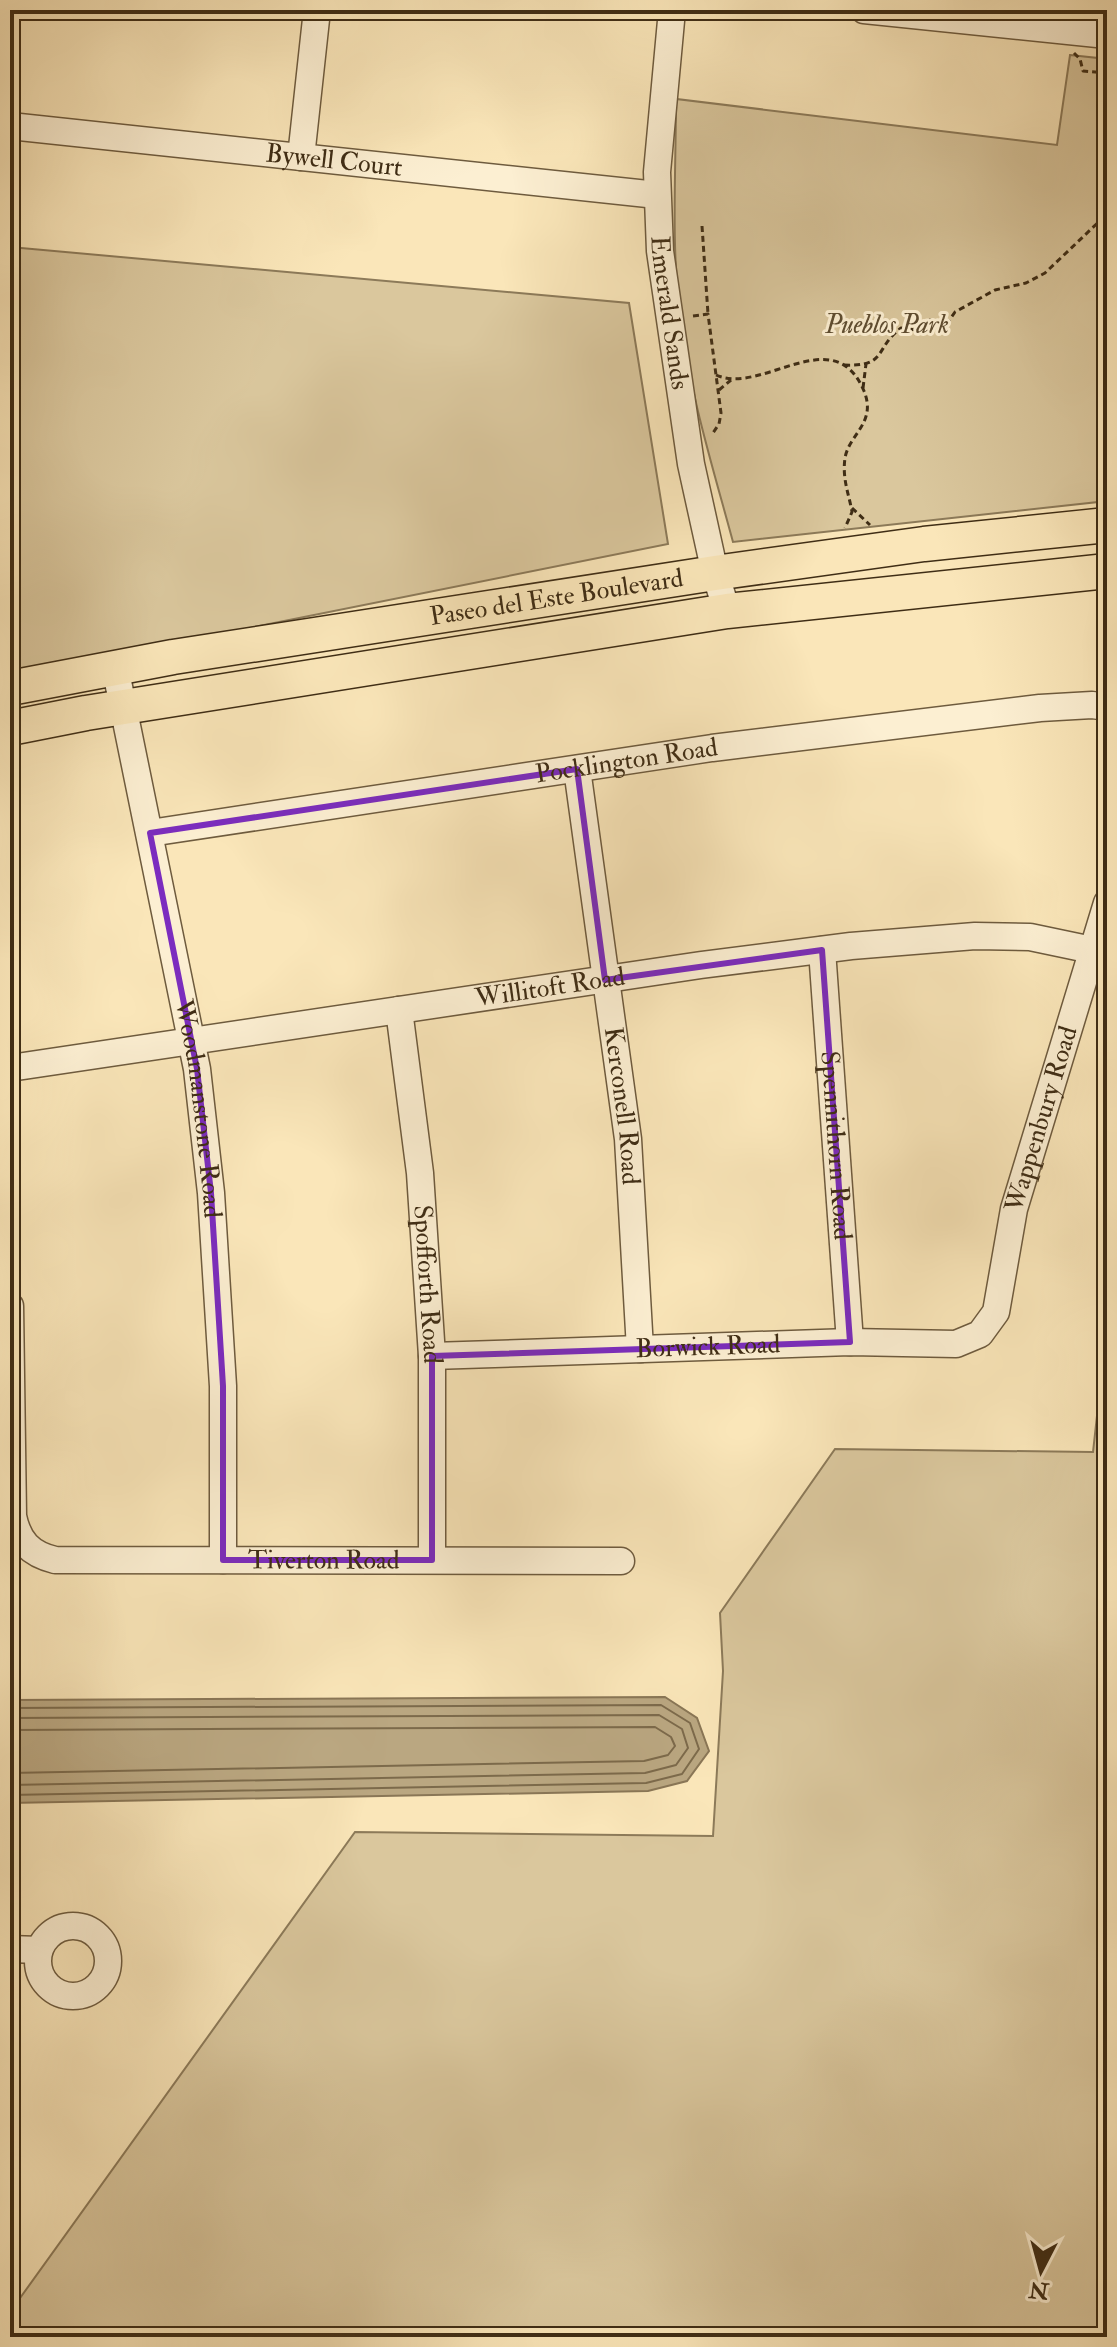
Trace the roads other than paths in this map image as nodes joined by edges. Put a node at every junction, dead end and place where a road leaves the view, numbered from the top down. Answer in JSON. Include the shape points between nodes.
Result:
{"nodes":[{"id":1,"x":317,"y":10,"type":"edge"},
{"id":2,"x":672,"y":10,"type":"edge"},
{"id":3,"x":864,"y":10,"type":"edge"},
{"id":4,"x":1107,"y":35,"type":"edge"},
{"id":5,"x":10,"y":126,"type":"edge"},
{"id":6,"x":301,"y":157,"type":"junction"},
{"id":7,"x":657,"y":195,"type":"junction"},
{"id":8,"x":1107,"y":525,"type":"edge"},
{"id":9,"x":1107,"y":571,"type":"edge"},
{"id":10,"x":715,"y":573,"type":"junction"},
{"id":11,"x":727,"y":611,"type":"junction"},
{"id":12,"x":115,"y":667,"type":"junction"},
{"id":13,"x":10,"y":688,"type":"edge"},
{"id":14,"x":1107,"y":707,"type":"edge"},
{"id":15,"x":124,"y":708,"type":"junction"},
{"id":16,"x":10,"y":728,"type":"edge"},
{"id":17,"x":577,"y":769,"type":"junction"},
{"id":18,"x":150,"y":833,"type":"junction"},
{"id":19,"x":1107,"y":903,"type":"edge"},
{"id":20,"x":822,"y":950,"type":"junction"},
{"id":21,"x":1092,"y":950,"type":"junction"},
{"id":22,"x":605,"y":980,"type":"junction"},
{"id":23,"x":399,"y":1010,"type":"junction"},
{"id":24,"x":192,"y":1041,"type":"junction"},
{"id":25,"x":10,"y":1068,"type":"edge"},
{"id":26,"x":10,"y":1306,"type":"edge"},
{"id":27,"x":980,"y":1334,"type":"joint"},
{"id":28,"x":850,"y":1342,"type":"junction"},
{"id":29,"x":640,"y":1349,"type":"junction"},
{"id":30,"x":432,"y":1356,"type":"junction"},
{"id":31,"x":12,"y":1424,"type":"edge"},
{"id":32,"x":223,"y":1560,"type":"junction"},
{"id":33,"x":432,"y":1560,"type":"junction"},
{"id":34,"x":621,"y":1561,"type":"dead end"},
{"id":35,"x":10,"y":1949,"type":"edge"},
{"id":36,"x":39,"y":1950,"type":"dead end"}],
"edges":[{"from":1,"to":6,"type":"street"},
{"from":2,"to":7,"type":"street","name":"Emerald Sands"},
{"from":3,"to":4,"type":"street"},
{"from":5,"to":6,"type":"street","name":"Bywell Court"},
{"from":6,"to":7,"type":"street","name":"Bywell Court"},
{"from":7,"to":10,"type":"street","name":"Emerald Sands","via":[[660,251],[691,464]]},
{"from":8,"to":10,"type":"main road","name":"Paseo del Este Boulevard"},
{"from":9,"to":11,"type":"main road","name":"Paseo del Este Boulevard"},
{"from":10,"to":11,"type":"street","name":"Emerald Sands"},
{"from":10,"to":12,"type":"main road","name":"Paseo del Este Boulevard"},
{"from":11,"to":15,"type":"main road","name":"Paseo del Este Boulevard"},
{"from":12,"to":13,"type":"main road","name":"Paseo del Este Boulevard"},
{"from":12,"to":15,"type":"street","name":"Woodmanstone Road"},
{"from":14,"to":17,"type":"street","name":"Pocklington Road","via":[[1040,708]]},
{"from":15,"to":16,"type":"main road","name":"Paseo del Este Boulevard"},
{"from":15,"to":18,"type":"street","name":"Woodmanstone Road"},
{"from":17,"to":18,"type":"street","name":"Pocklington Road"},
{"from":17,"to":22,"type":"street","name":"Kerconell Road"},
{"from":18,"to":24,"type":"street","name":"Woodmanstone Road"},
{"from":19,"to":21,"type":"street","name":"Wappenbury Road"},
{"from":20,"to":21,"type":"street","name":"Willitoft Road","via":[[975,936],[1030,937]]},
{"from":20,"to":22,"type":"street","name":"Willitoft Road"},
{"from":20,"to":28,"type":"street","name":"Spennithorn Road"},
{"from":21,"to":27,"type":"street","name":"Wappenbury Road","via":[[1014,1209],[996,1312]]},
{"from":22,"to":23,"type":"street","name":"Willitoft Road"},
{"from":22,"to":29,"type":"street","name":"Kerconell Road","via":[[628,1139]]},
{"from":23,"to":24,"type":"street","name":"Willitoft Road"},
{"from":23,"to":30,"type":"street","name":"Spofforth Road","via":[[420,1173]]},
{"from":24,"to":25,"type":"street","name":"Willitoft Road"},
{"from":24,"to":32,"type":"street","name":"Woodmanstone Road","via":[[211,1193],[222,1371]]},
{"from":26,"to":31,"type":"street"},
{"from":27,"to":28,"type":"street","name":"Borwick Road","via":[[956,1344]]},
{"from":28,"to":29,"type":"street","name":"Borwick Road"},
{"from":29,"to":30,"type":"street","name":"Borwick Road"},
{"from":30,"to":33,"type":"street","name":"Spofforth Road"},
{"from":31,"to":32,"type":"street","name":"Tiverton Road","via":[[13,1516],[31,1550],[55,1560]]},
{"from":32,"to":33,"type":"street","name":"Tiverton Road"},
{"from":33,"to":34,"type":"street","name":"Tiverton Road"},
{"from":35,"to":36,"type":"street"}]}
